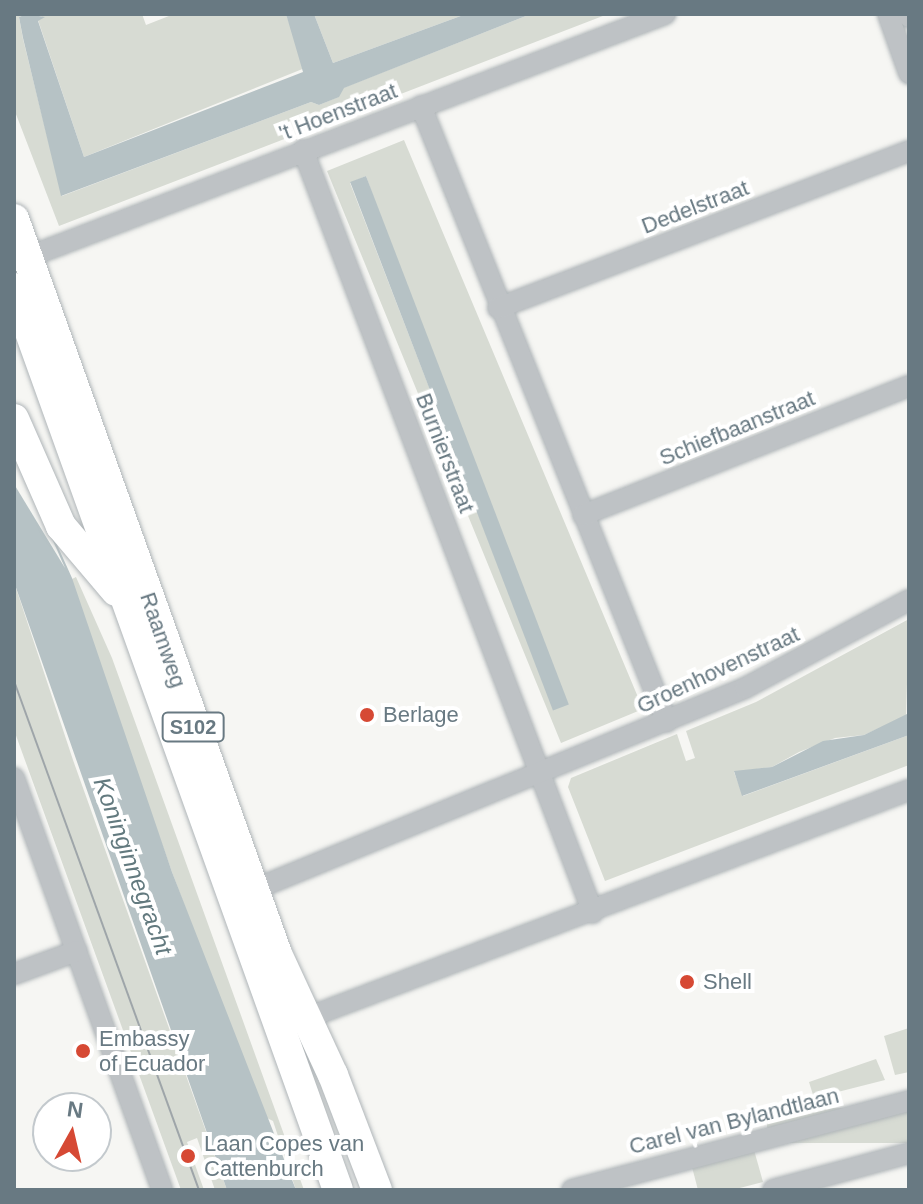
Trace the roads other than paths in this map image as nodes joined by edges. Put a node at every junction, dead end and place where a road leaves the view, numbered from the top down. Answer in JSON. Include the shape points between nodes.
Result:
{"nodes":[{"id":1,"x":665,"y":14,"type":"edge"},
{"id":2,"x":888,"y":14,"type":"edge"},
{"id":3,"x":909,"y":73,"type":"edge"},
{"id":4,"x":421,"y":106,"type":"junction"},
{"id":5,"x":303,"y":150,"type":"junction"},
{"id":6,"x":909,"y":151,"type":"edge"},
{"id":7,"x":14,"y":219,"type":"edge"},
{"id":8,"x":28,"y":257,"type":"junction"},
{"id":9,"x":14,"y":288,"type":"edge"},
{"id":10,"x":498,"y":308,"type":"junction"},
{"id":11,"x":909,"y":386,"type":"edge"},
{"id":12,"x":14,"y":419,"type":"edge"},
{"id":13,"x":583,"y":515,"type":"junction"},
{"id":14,"x":122,"y":597,"type":"junction"},
{"id":15,"x":909,"y":600,"type":"edge"},
{"id":16,"x":667,"y":722,"type":"junction"},
{"id":17,"x":542,"y":773,"type":"junction"},
{"id":18,"x":14,"y":778,"type":"edge"},
{"id":19,"x":909,"y":790,"type":"edge"},
{"id":20,"x":253,"y":890,"type":"junction"},
{"id":21,"x":593,"y":913,"type":"junction"},
{"id":22,"x":77,"y":951,"type":"junction"},
{"id":23,"x":14,"y":974,"type":"edge"},
{"id":24,"x":304,"y":1019,"type":"junction"},
{"id":25,"x":909,"y":1101,"type":"edge"},
{"id":26,"x":909,"y":1153,"type":"edge"},
{"id":27,"x":162,"y":1190,"type":"edge"},
{"id":28,"x":338,"y":1190,"type":"edge"},
{"id":29,"x":377,"y":1190,"type":"edge"},
{"id":30,"x":572,"y":1190,"type":"edge"},
{"id":31,"x":773,"y":1190,"type":"edge"}],
"edges":[{"from":1,"to":4,"type":"street","name":"'t Hoenstraat"},
{"from":2,"to":3,"type":"street"},
{"from":4,"to":5,"type":"street","name":"'t Hoenstraat"},
{"from":4,"to":10,"type":"street"},
{"from":5,"to":8,"type":"street","name":"'t Hoenstraat"},
{"from":5,"to":17,"type":"street","name":"Burnierstraat"},
{"from":6,"to":10,"type":"street","name":"Dedelstraat"},
{"from":7,"to":8,"type":"main road","name":"Raamweg","number":"S102"},
{"from":8,"to":20,"type":"main road","name":"Raamweg","number":"S102"},
{"from":9,"to":14,"type":"main road","name":"Raamweg","number":"S102"},
{"from":10,"to":13,"type":"street"},
{"from":11,"to":13,"type":"street","name":"Schiefbaanstraat"},
{"from":12,"to":14,"type":"main road","via":[[61,526]]},
{"from":13,"to":16,"type":"street"},
{"from":14,"to":28,"type":"main road","name":"Raamweg","number":"S102"},
{"from":15,"to":16,"type":"street","name":"Groenhovenstraat","via":[[745,688]]},
{"from":16,"to":17,"type":"street","name":"Groenhovenstraat"},
{"from":17,"to":20,"type":"street","name":"Groenhovenstraat"},
{"from":17,"to":21,"type":"street"},
{"from":18,"to":22,"type":"street"},
{"from":19,"to":21,"type":"street"},
{"from":20,"to":24,"type":"main road","name":"Raamweg","number":"S102"},
{"from":21,"to":24,"type":"street"},
{"from":22,"to":23,"type":"street"},
{"from":22,"to":27,"type":"street"},
{"from":24,"to":29,"type":"main road","name":"Raamweg","number":"S102","via":[[333,1075]]},
{"from":25,"to":30,"type":"street","name":"Carel van Bylandtlaan"},
{"from":26,"to":31,"type":"street"}]}
